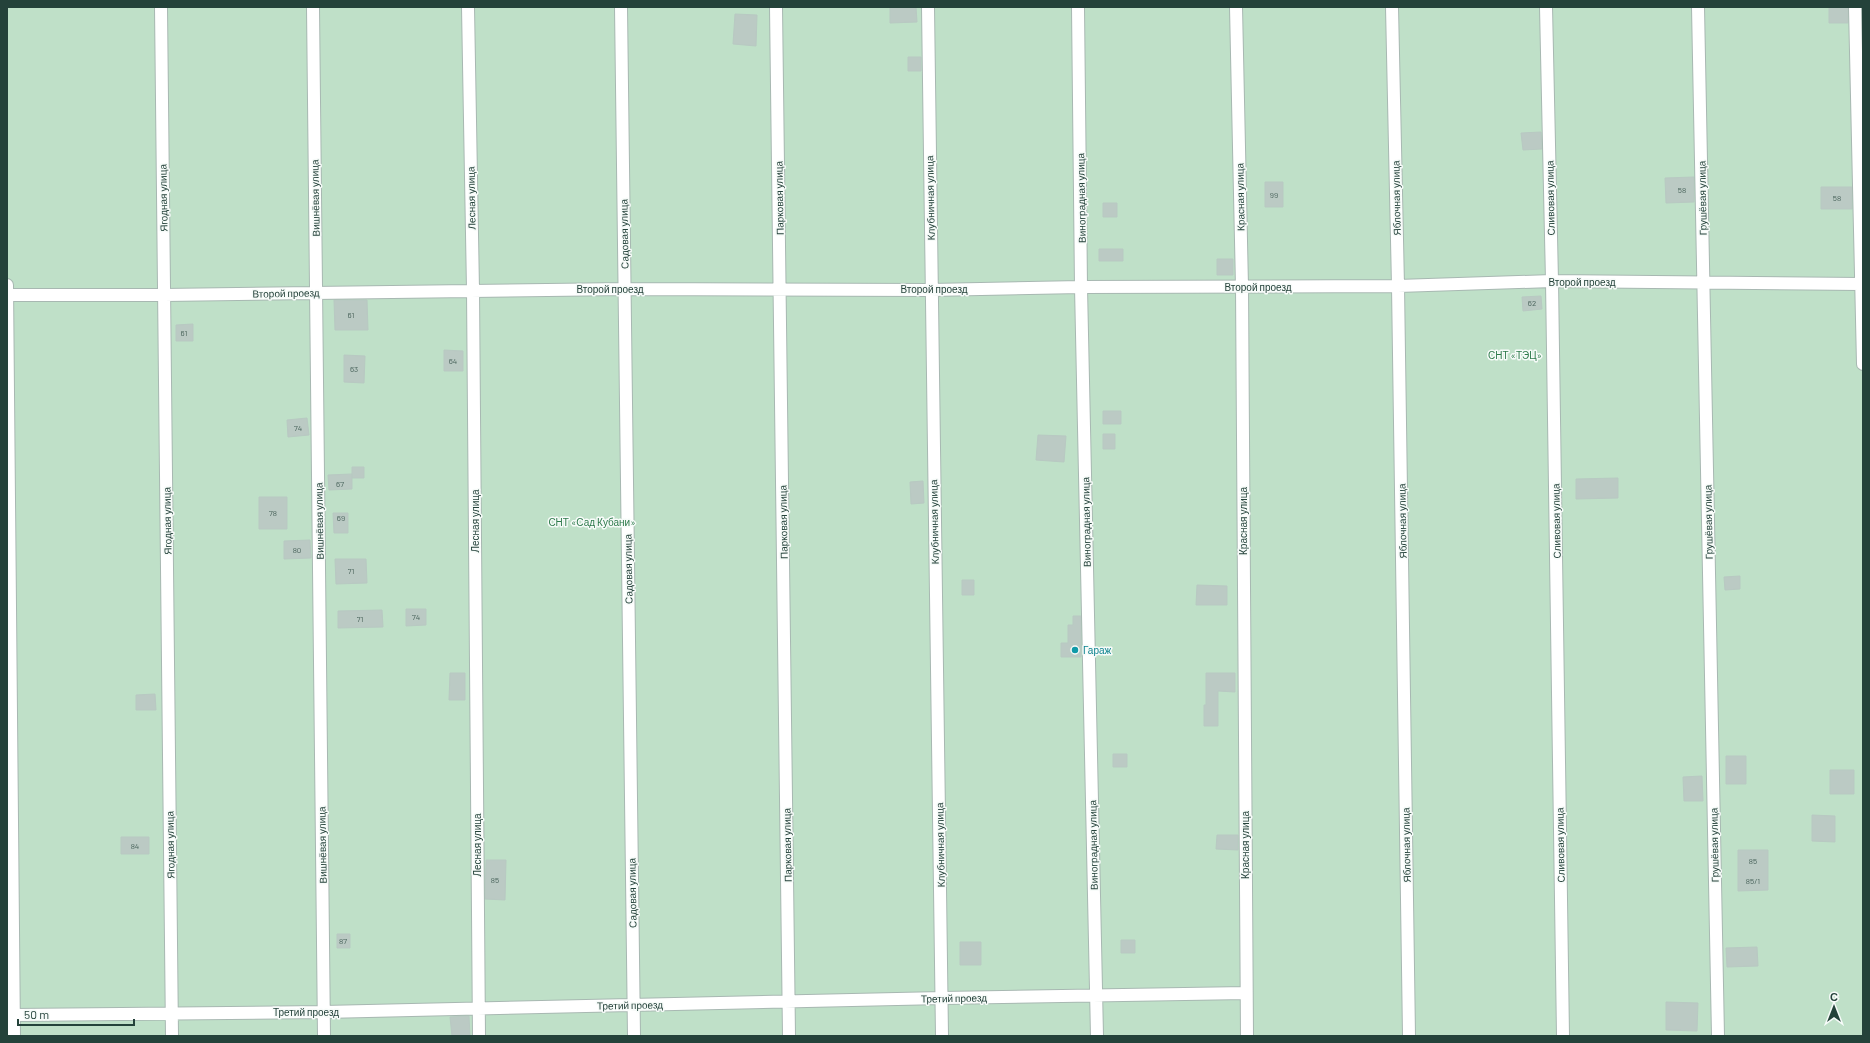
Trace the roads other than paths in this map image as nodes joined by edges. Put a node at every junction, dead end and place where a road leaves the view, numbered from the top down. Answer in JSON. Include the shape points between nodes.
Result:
{"nodes":[{"id":1,"x":160,"y":7,"type":"edge"},
{"id":2,"x":313,"y":7,"type":"edge"},
{"id":3,"x":468,"y":7,"type":"edge"},
{"id":4,"x":621,"y":7,"type":"edge"},
{"id":5,"x":776,"y":7,"type":"edge"},
{"id":6,"x":928,"y":7,"type":"edge"},
{"id":7,"x":1078,"y":7,"type":"edge"},
{"id":8,"x":1236,"y":7,"type":"edge"},
{"id":9,"x":1392,"y":7,"type":"edge"},
{"id":10,"x":1546,"y":7,"type":"edge"},
{"id":11,"x":1698,"y":7,"type":"edge"},
{"id":12,"x":1855,"y":7,"type":"edge"},
{"id":13,"x":1552,"y":281,"type":"junction"},
{"id":14,"x":1703,"y":283,"type":"junction"},
{"id":15,"x":1861,"y":284,"type":"junction"},
{"id":16,"x":7,"y":285,"type":"edge"},
{"id":17,"x":1398,"y":286,"type":"junction"},
{"id":18,"x":1082,"y":287,"type":"junction"},
{"id":19,"x":1242,"y":287,"type":"junction"},
{"id":20,"x":780,"y":288,"type":"junction"},
{"id":21,"x":625,"y":289,"type":"junction"},
{"id":22,"x":473,"y":290,"type":"junction"},
{"id":23,"x":931,"y":290,"type":"junction"},
{"id":24,"x":316,"y":293,"type":"junction"},
{"id":25,"x":7,"y":295,"type":"edge"},
{"id":26,"x":164,"y":295,"type":"junction"},
{"id":27,"x":1863,"y":364,"type":"edge"},
{"id":28,"x":1246,"y":993,"type":"junction"},
{"id":29,"x":1097,"y":996,"type":"junction"},
{"id":30,"x":942,"y":998,"type":"junction"},
{"id":31,"x":789,"y":1002,"type":"junction"},
{"id":32,"x":634,"y":1004,"type":"junction"},
{"id":33,"x":479,"y":1009,"type":"junction"},
{"id":34,"x":172,"y":1012,"type":"junction"},
{"id":35,"x":324,"y":1012,"type":"junction"},
{"id":36,"x":14,"y":1014,"type":"junction"},
{"id":37,"x":14,"y":1036,"type":"edge"},
{"id":38,"x":172,"y":1036,"type":"edge"},
{"id":39,"x":324,"y":1036,"type":"edge"},
{"id":40,"x":479,"y":1036,"type":"edge"},
{"id":41,"x":634,"y":1036,"type":"edge"},
{"id":42,"x":789,"y":1036,"type":"edge"},
{"id":43,"x":942,"y":1036,"type":"edge"},
{"id":44,"x":1097,"y":1036,"type":"edge"},
{"id":45,"x":1247,"y":1036,"type":"edge"},
{"id":46,"x":1409,"y":1036,"type":"edge"},
{"id":47,"x":1563,"y":1036,"type":"edge"},
{"id":48,"x":1718,"y":1036,"type":"edge"}],
"edges":[{"from":1,"to":26,"type":"street","name":"Ягодная улица"},
{"from":2,"to":24,"type":"street","name":"Вишнёвая улица"},
{"from":3,"to":22,"type":"street","name":"Лесная улица"},
{"from":4,"to":21,"type":"street","name":"Садовая улица"},
{"from":5,"to":20,"type":"street","name":"Парковая улица"},
{"from":6,"to":23,"type":"street","name":"Клубничная улица"},
{"from":7,"to":18,"type":"street","name":"Виноградная улица"},
{"from":8,"to":19,"type":"street","name":"Красная улица"},
{"from":9,"to":17,"type":"street","name":"Яблочная улица"},
{"from":10,"to":13,"type":"street","name":"Сливовая улица"},
{"from":11,"to":14,"type":"street","name":"Грушёвая улица"},
{"from":12,"to":15,"type":"street"},
{"from":13,"to":14,"type":"street","name":"Второй проезд"},
{"from":13,"to":17,"type":"street","name":"Второй проезд"},
{"from":13,"to":47,"type":"street","name":"Сливовая улица"},
{"from":14,"to":15,"type":"street","name":"Второй проезд"},
{"from":14,"to":48,"type":"street","name":"Грушёвая улица"},
{"from":15,"to":27,"type":"street"},
{"from":16,"to":25,"type":"street"},
{"from":17,"to":19,"type":"street","name":"Второй проезд"},
{"from":17,"to":46,"type":"street","name":"Яблочная улица"},
{"from":18,"to":19,"type":"street","name":"Второй проезд"},
{"from":18,"to":23,"type":"street","name":"Второй проезд"},
{"from":18,"to":29,"type":"street","name":"Виноградная улица"},
{"from":19,"to":28,"type":"street","name":"Красная улица"},
{"from":20,"to":21,"type":"street","name":"Второй проезд"},
{"from":20,"to":23,"type":"street","name":"Второй проезд"},
{"from":20,"to":31,"type":"street","name":"Парковая улица"},
{"from":21,"to":22,"type":"street","name":"Второй проезд"},
{"from":21,"to":32,"type":"street","name":"Садовая улица"},
{"from":22,"to":24,"type":"street","name":"Второй проезд"},
{"from":22,"to":33,"type":"street","name":"Лесная улица"},
{"from":23,"to":30,"type":"street","name":"Клубничная улица"},
{"from":24,"to":26,"type":"street","name":"Второй проезд"},
{"from":24,"to":35,"type":"street","name":"Вишнёвая улица"},
{"from":25,"to":26,"type":"street","name":"Второй проезд"},
{"from":25,"to":36,"type":"street"},
{"from":26,"to":34,"type":"street","name":"Ягодная улица"},
{"from":28,"to":29,"type":"street","name":"Третий проезд"},
{"from":28,"to":45,"type":"street","name":"Красная улица"},
{"from":29,"to":30,"type":"street","name":"Третий проезд"},
{"from":29,"to":44,"type":"street","name":"Виноградная улица"},
{"from":30,"to":31,"type":"street","name":"Третий проезд"},
{"from":30,"to":43,"type":"street","name":"Клубничная улица"},
{"from":31,"to":32,"type":"street","name":"Третий проезд"},
{"from":31,"to":42,"type":"street","name":"Парковая улица"},
{"from":32,"to":33,"type":"street","name":"Третий проезд"},
{"from":32,"to":41,"type":"street","name":"Садовая улица"},
{"from":33,"to":35,"type":"street","name":"Третий проезд"},
{"from":33,"to":40,"type":"street","name":"Лесная улица"},
{"from":34,"to":35,"type":"street","name":"Третий проезд"},
{"from":34,"to":36,"type":"street","name":"Третий проезд"},
{"from":34,"to":38,"type":"street","name":"Ягодная улица"},
{"from":35,"to":39,"type":"street","name":"Вишнёвая улица"},
{"from":36,"to":37,"type":"street"}]}
